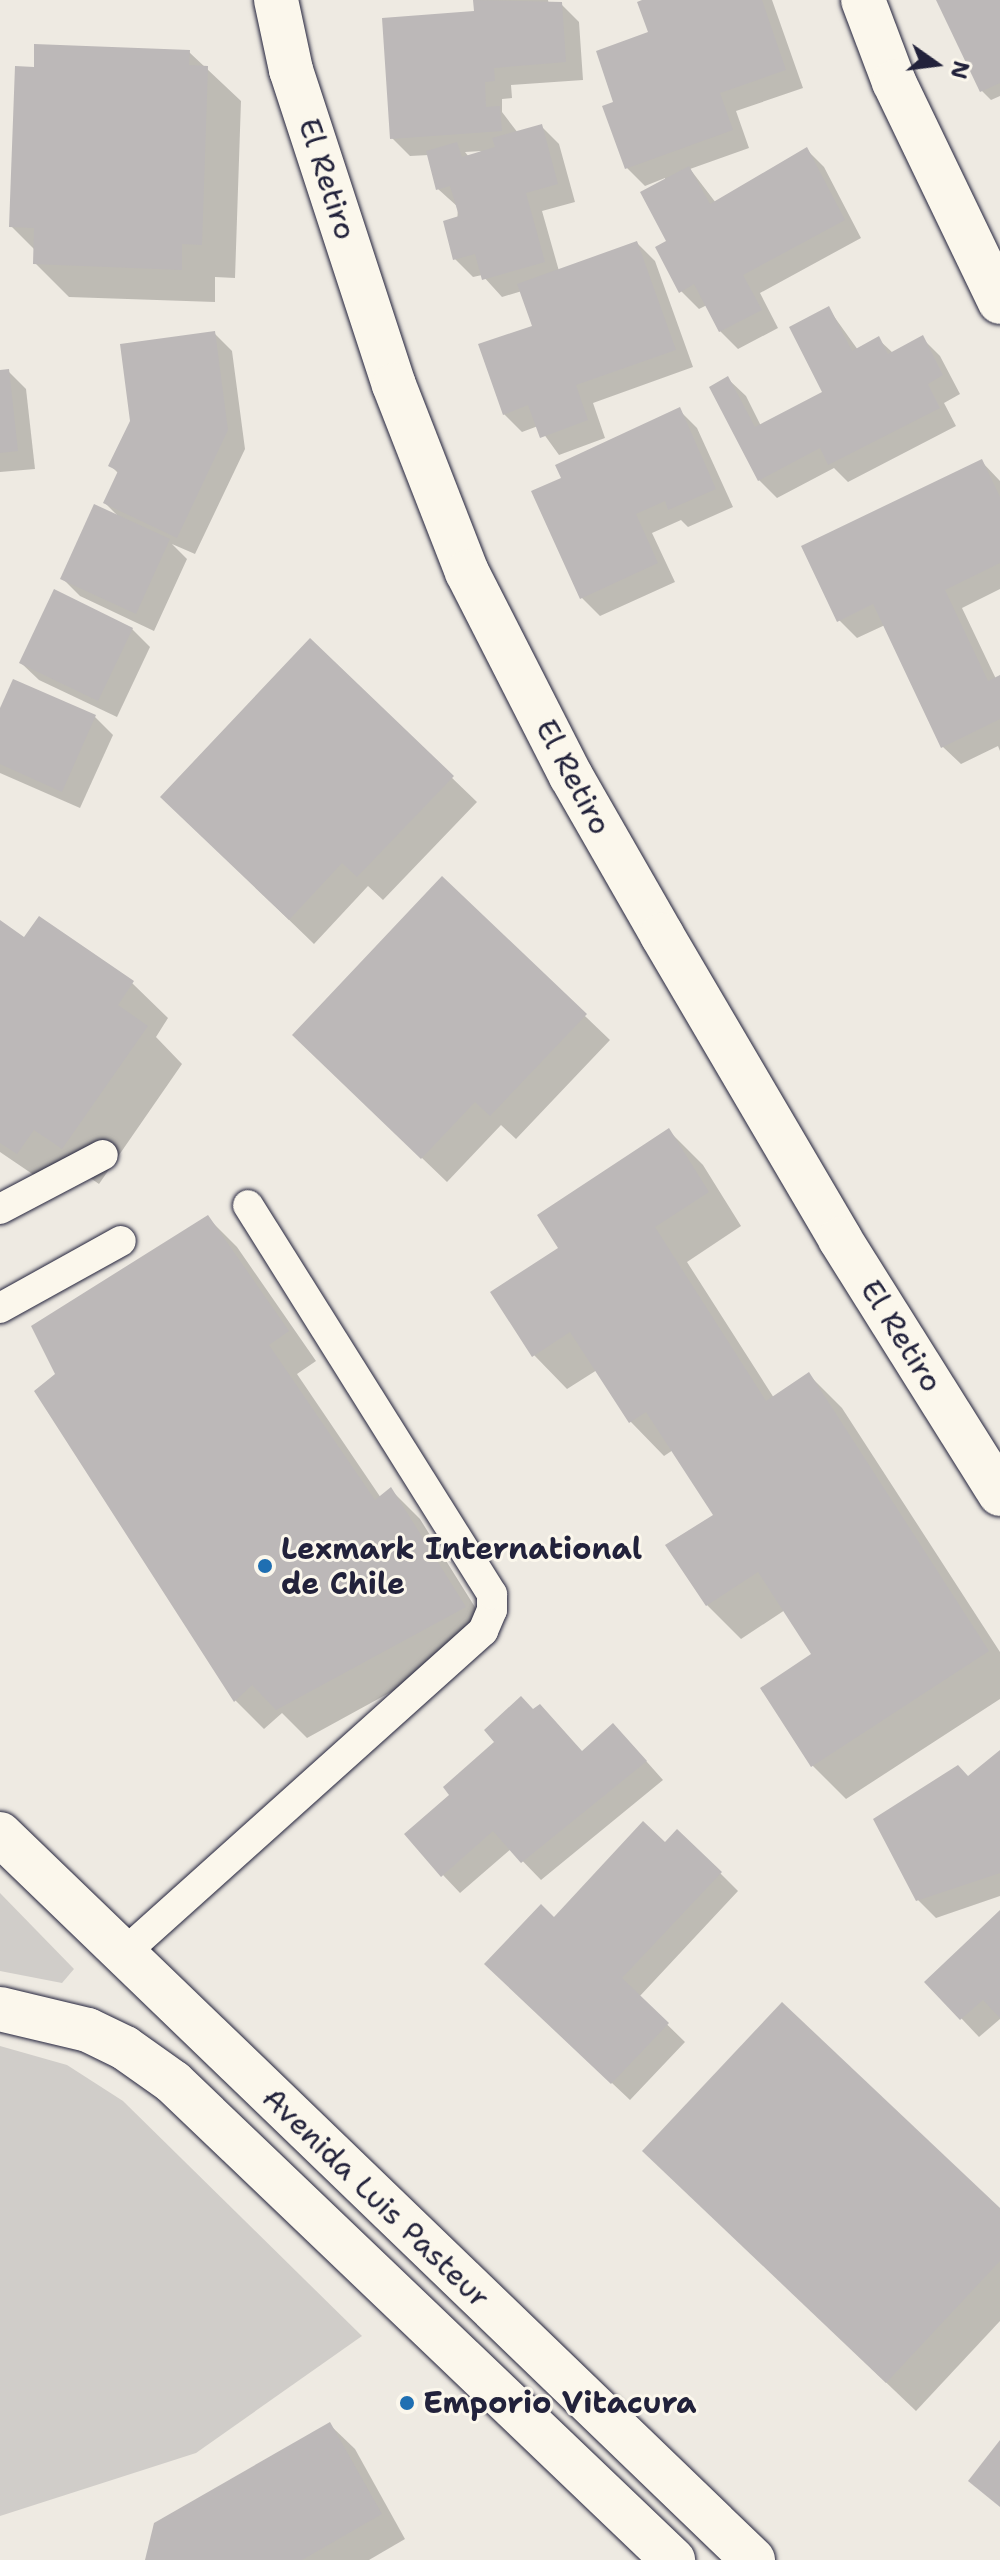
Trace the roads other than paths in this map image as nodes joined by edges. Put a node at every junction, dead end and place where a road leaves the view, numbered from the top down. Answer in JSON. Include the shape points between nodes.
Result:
{"nodes":[{"id":1,"x":276,"y":0,"type":"edge"},
{"id":2,"x":863,"y":0,"type":"edge"},
{"id":3,"x":1000,"y":302,"type":"edge"},
{"id":4,"x":103,"y":1155,"type":"dead end"},
{"id":5,"x":248,"y":1205,"type":"dead end"},
{"id":6,"x":0,"y":1209,"type":"edge"},
{"id":7,"x":121,"y":1241,"type":"dead end"},
{"id":8,"x":0,"y":1308,"type":"edge"},
{"id":9,"x":1000,"y":1494,"type":"edge"},
{"id":10,"x":0,"y":1834,"type":"edge"},
{"id":11,"x":123,"y":1954,"type":"junction"},
{"id":12,"x":0,"y":2009,"type":"edge"},
{"id":13,"x":673,"y":2560,"type":"edge"},
{"id":14,"x":753,"y":2560,"type":"edge"}],
"edges":[{"from":1,"to":9,"type":"street","name":"El Retiro","via":[[291,70],[394,385],[467,572],[571,776],[662,935],[840,1239]]},
{"from":2,"to":3,"type":"street","via":[[894,82]]},
{"from":4,"to":6,"type":"lane"},
{"from":5,"to":11,"type":"lane","via":[[492,1594],[492,1610],[483,1631]]},
{"from":7,"to":8,"type":"lane"},
{"from":10,"to":11,"type":"street","name":"Avenida Luis Pasteur"},
{"from":11,"to":14,"type":"street","name":"Avenida Luis Pasteur"},
{"from":12,"to":13,"type":"street","name":"Avenida Luis Pasteur","via":[[88,2030],[173,2082]]}]}
